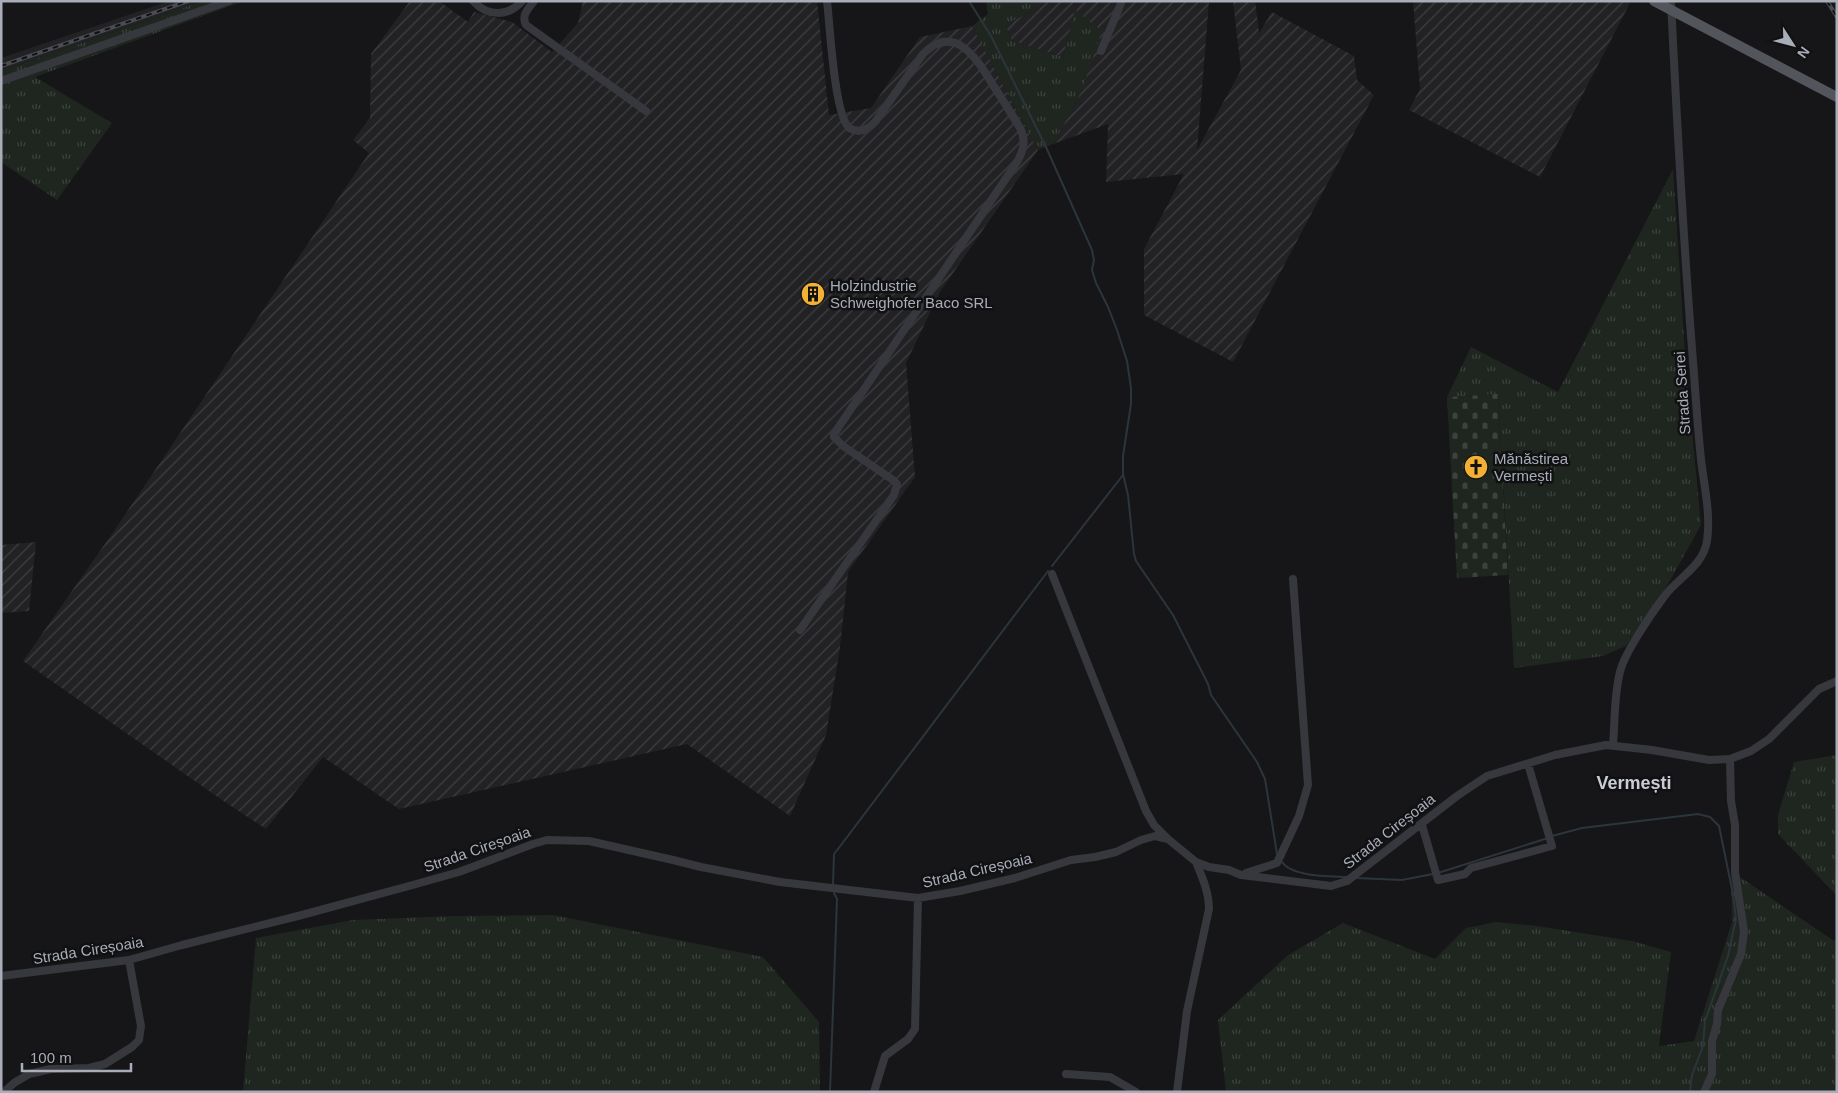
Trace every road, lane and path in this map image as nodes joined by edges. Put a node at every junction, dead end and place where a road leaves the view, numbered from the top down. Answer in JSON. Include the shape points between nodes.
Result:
{"nodes":[{"id":1,"x":229,"y":1,"type":"edge"},
{"id":2,"x":473,"y":1,"type":"edge"},
{"id":3,"x":522,"y":1,"type":"edge"},
{"id":4,"x":534,"y":1,"type":"edge"},
{"id":5,"x":828,"y":1,"type":"edge"},
{"id":6,"x":1122,"y":1,"type":"edge"},
{"id":7,"x":1654,"y":1,"type":"edge"},
{"id":8,"x":1671,"y":6,"type":"edge"},
{"id":9,"x":1101,"y":51,"type":"dead end"},
{"id":10,"x":1,"y":81,"type":"edge"},
{"id":11,"x":1837,"y":97,"type":"edge"},
{"id":12,"x":646,"y":111,"type":"dead end"},
{"id":13,"x":1052,"y":574,"type":"dead end"},
{"id":14,"x":1293,"y":579,"type":"dead end"},
{"id":15,"x":800,"y":630,"type":"dead end"},
{"id":16,"x":1837,"y":681,"type":"edge"},
{"id":17,"x":1613,"y":745,"type":"junction"},
{"id":18,"x":1730,"y":759,"type":"junction"},
{"id":19,"x":1528,"y":764,"type":"junction"},
{"id":20,"x":1422,"y":825,"type":"junction"},
{"id":21,"x":1168,"y":840,"type":"junction"},
{"id":22,"x":1196,"y":862,"type":"junction"},
{"id":23,"x":1241,"y":875,"type":"junction"},
{"id":24,"x":918,"y":898,"type":"junction"},
{"id":25,"x":130,"y":960,"type":"junction"},
{"id":26,"x":1,"y":976,"type":"edge"},
{"id":27,"x":1066,"y":1074,"type":"dead end"},
{"id":28,"x":4,"y":1092,"type":"edge"},
{"id":29,"x":874,"y":1092,"type":"edge"},
{"id":30,"x":1136,"y":1092,"type":"edge"},
{"id":31,"x":1177,"y":1092,"type":"edge"},
{"id":32,"x":1704,"y":1092,"type":"edge"}],
"edges":[{"from":1,"to":10,"type":"street"},
{"from":2,"to":3,"type":"street","via":[[489,12],[502,14]]},
{"from":4,"to":12,"type":"street","via":[[524,15],[526,25]]},
{"from":5,"to":15,"type":"street","via":[[834,73],[846,126],[860,131],[868,128],[923,54],[932,46],[947,42],[963,47],[976,59],[1020,128],[1024,144],[1017,162],[834,434],[844,446],[897,484],[894,494]]},
{"from":6,"to":9,"type":"street"},
{"from":7,"to":8,"type":"main road"},
{"from":8,"to":11,"type":"main road"},
{"from":8,"to":17,"type":"street","name":"Strada Serei","via":[[1682,223],[1707,536],[1701,557],[1664,597],[1622,665]]},
{"from":13,"to":21,"type":"street","via":[[1146,811]]},
{"from":14,"to":23,"type":"street","via":[[1308,784],[1299,816],[1277,863]]},
{"from":16,"to":18,"type":"street","name":"Strada Cireșoaia","via":[[1819,689],[1765,742]]},
{"from":17,"to":18,"type":"street","name":"Strada Cireșoaia","via":[[1709,760]]},
{"from":17,"to":19,"type":"street","name":"Strada Cireșoaia","via":[[1555,754]]},
{"from":18,"to":32,"type":"street","via":[[1735,872],[1744,931],[1741,954],[1718,1010],[1712,1041],[1712,1074]]},
{"from":19,"to":20,"type":"street","name":"Strada Cireșoaia","via":[[1488,776]]},
{"from":19,"to":20,"type":"street","via":[[1552,846],[1438,880]]},
{"from":20,"to":23,"type":"street","name":"Strada Cireșoaia","via":[[1347,881],[1336,885]]},
{"from":21,"to":22,"type":"street","name":"Strada Cireșoaia"},
{"from":21,"to":24,"type":"street","name":"Strada Cireșoaia","via":[[1155,836],[1116,852],[1071,860],[960,891]]},
{"from":22,"to":23,"type":"street","name":"Strada Cireșoaia"},
{"from":22,"to":31,"type":"street","via":[[1205,883],[1210,909],[1187,1011]]},
{"from":24,"to":25,"type":"street","name":"Strada Cireșoaia","via":[[780,882],[589,841],[547,840],[459,872]]},
{"from":24,"to":29,"type":"street","via":[[915,1029],[908,1039],[885,1056]]},
{"from":25,"to":26,"type":"street","name":"Strada Cireșoaia"},
{"from":25,"to":28,"type":"street","via":[[141,1026],[138,1040],[132,1047],[105,1064],[90,1068],[51,1069],[29,1074]]},
{"from":27,"to":30,"type":"street","via":[[1110,1077]]}]}
